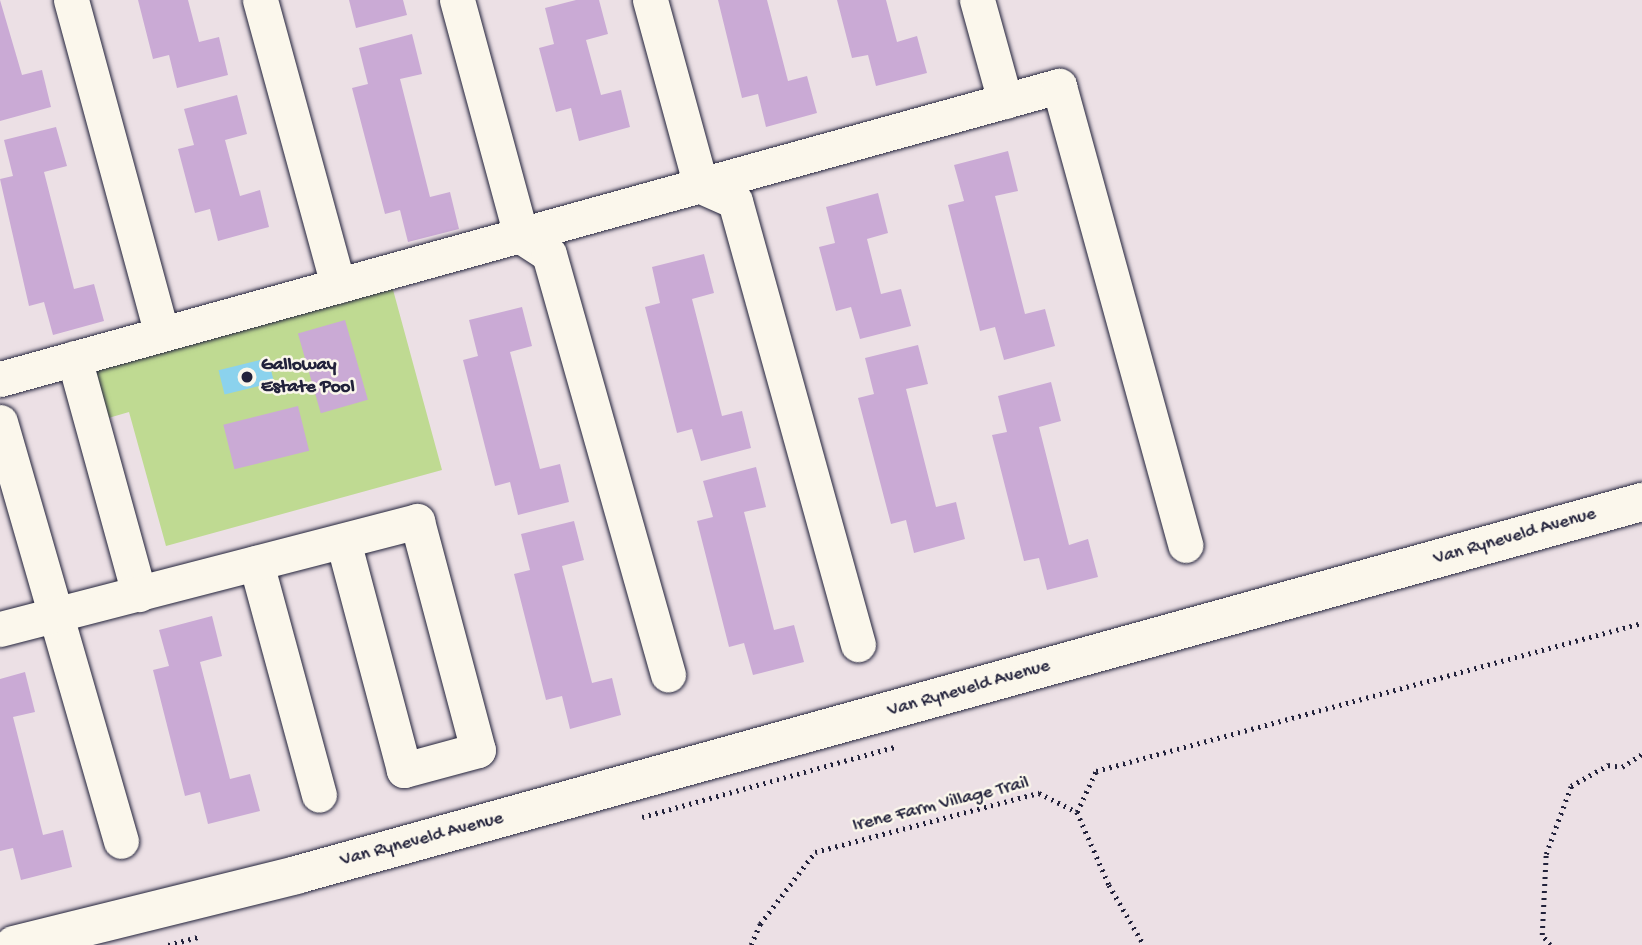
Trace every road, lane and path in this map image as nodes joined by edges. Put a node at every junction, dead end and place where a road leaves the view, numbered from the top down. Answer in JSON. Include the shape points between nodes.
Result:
{"nodes":[{"id":1,"x":71,"y":0,"type":"edge"},
{"id":2,"x":260,"y":0,"type":"edge"},
{"id":3,"x":457,"y":0,"type":"edge"},
{"id":4,"x":650,"y":0,"type":"edge"},
{"id":5,"x":977,"y":0,"type":"edge"},
{"id":6,"x":1004,"y":101,"type":"junction"},
{"id":7,"x":701,"y":186,"type":"junction"},
{"id":8,"x":521,"y":236,"type":"junction"},
{"id":9,"x":338,"y":286,"type":"junction"},
{"id":10,"x":162,"y":334,"type":"junction"},
{"id":11,"x":74,"y":358,"type":"junction"},
{"id":12,"x":0,"y":379,"type":"edge"},
{"id":13,"x":0,"y":422,"type":"edge"},
{"id":14,"x":1642,"y":502,"type":"edge"},
{"id":15,"x":342,"y":541,"type":"junction"},
{"id":16,"x":1185,"y":545,"type":"dead end"},
{"id":17,"x":257,"y":563,"type":"junction"},
{"id":18,"x":139,"y":594,"type":"junction"},
{"id":19,"x":59,"y":614,"type":"junction"},
{"id":20,"x":1642,"y":622,"type":"edge"},
{"id":21,"x":0,"y":629,"type":"edge"},
{"id":22,"x":858,"y":644,"type":"dead end"},
{"id":23,"x":667,"y":674,"type":"dead end"},
{"id":24,"x":1642,"y":754,"type":"edge"},
{"id":25,"x":319,"y":795,"type":"dead end"},
{"id":26,"x":1077,"y":812,"type":"junction"},
{"id":27,"x":121,"y":841,"type":"dead end"},
{"id":28,"x":296,"y":875,"type":"junction"},
{"id":29,"x":14,"y":945,"type":"edge"},
{"id":30,"x":114,"y":945,"type":"edge"},
{"id":31,"x":751,"y":945,"type":"edge"},
{"id":32,"x":1144,"y":945,"type":"edge"},
{"id":33,"x":1550,"y":945,"type":"edge"}],
"edges":[{"from":1,"to":10,"type":"street"},
{"from":2,"to":9,"type":"street"},
{"from":3,"to":8,"type":"street"},
{"from":4,"to":7,"type":"street"},
{"from":5,"to":6,"type":"street"},
{"from":6,"to":7,"type":"street"},
{"from":6,"to":16,"type":"street","via":[[1059,86]]},
{"from":7,"to":8,"type":"street"},
{"from":7,"to":22,"type":"street","via":[[735,201]]},
{"from":8,"to":9,"type":"street"},
{"from":8,"to":23,"type":"street","via":[[549,254]]},
{"from":9,"to":10,"type":"street"},
{"from":10,"to":11,"type":"street"},
{"from":11,"to":12,"type":"street"},
{"from":11,"to":18,"type":"street"},
{"from":13,"to":19,"type":"street"},
{"from":14,"to":28,"type":"main road","name":"Van Ryneveld Avenue"},
{"from":15,"to":15,"type":"street","via":[[417,521],[478,750],[404,770]]},
{"from":15,"to":17,"type":"street"},
{"from":17,"to":18,"type":"street"},
{"from":17,"to":25,"type":"street"},
{"from":18,"to":19,"type":"street"},
{"from":19,"to":21,"type":"street"},
{"from":19,"to":27,"type":"street"},
{"from":20,"to":26,"type":"path","via":[[1096,771]]},
{"from":24,"to":33,"type":"path","via":[[1622,767],[1608,765],[1571,786],[1546,854],[1542,935]]},
{"from":26,"to":31,"type":"path","name":"Irene Farm Village Trail","via":[[1039,793],[814,852]]},
{"from":26,"to":32,"type":"path","via":[[1109,884]]},
{"from":28,"to":29,"type":"main road","name":"Van Ryneveld Avenue"},
{"from":28,"to":30,"type":"main road","name":"Van Ryneveld Avenue"}]}
